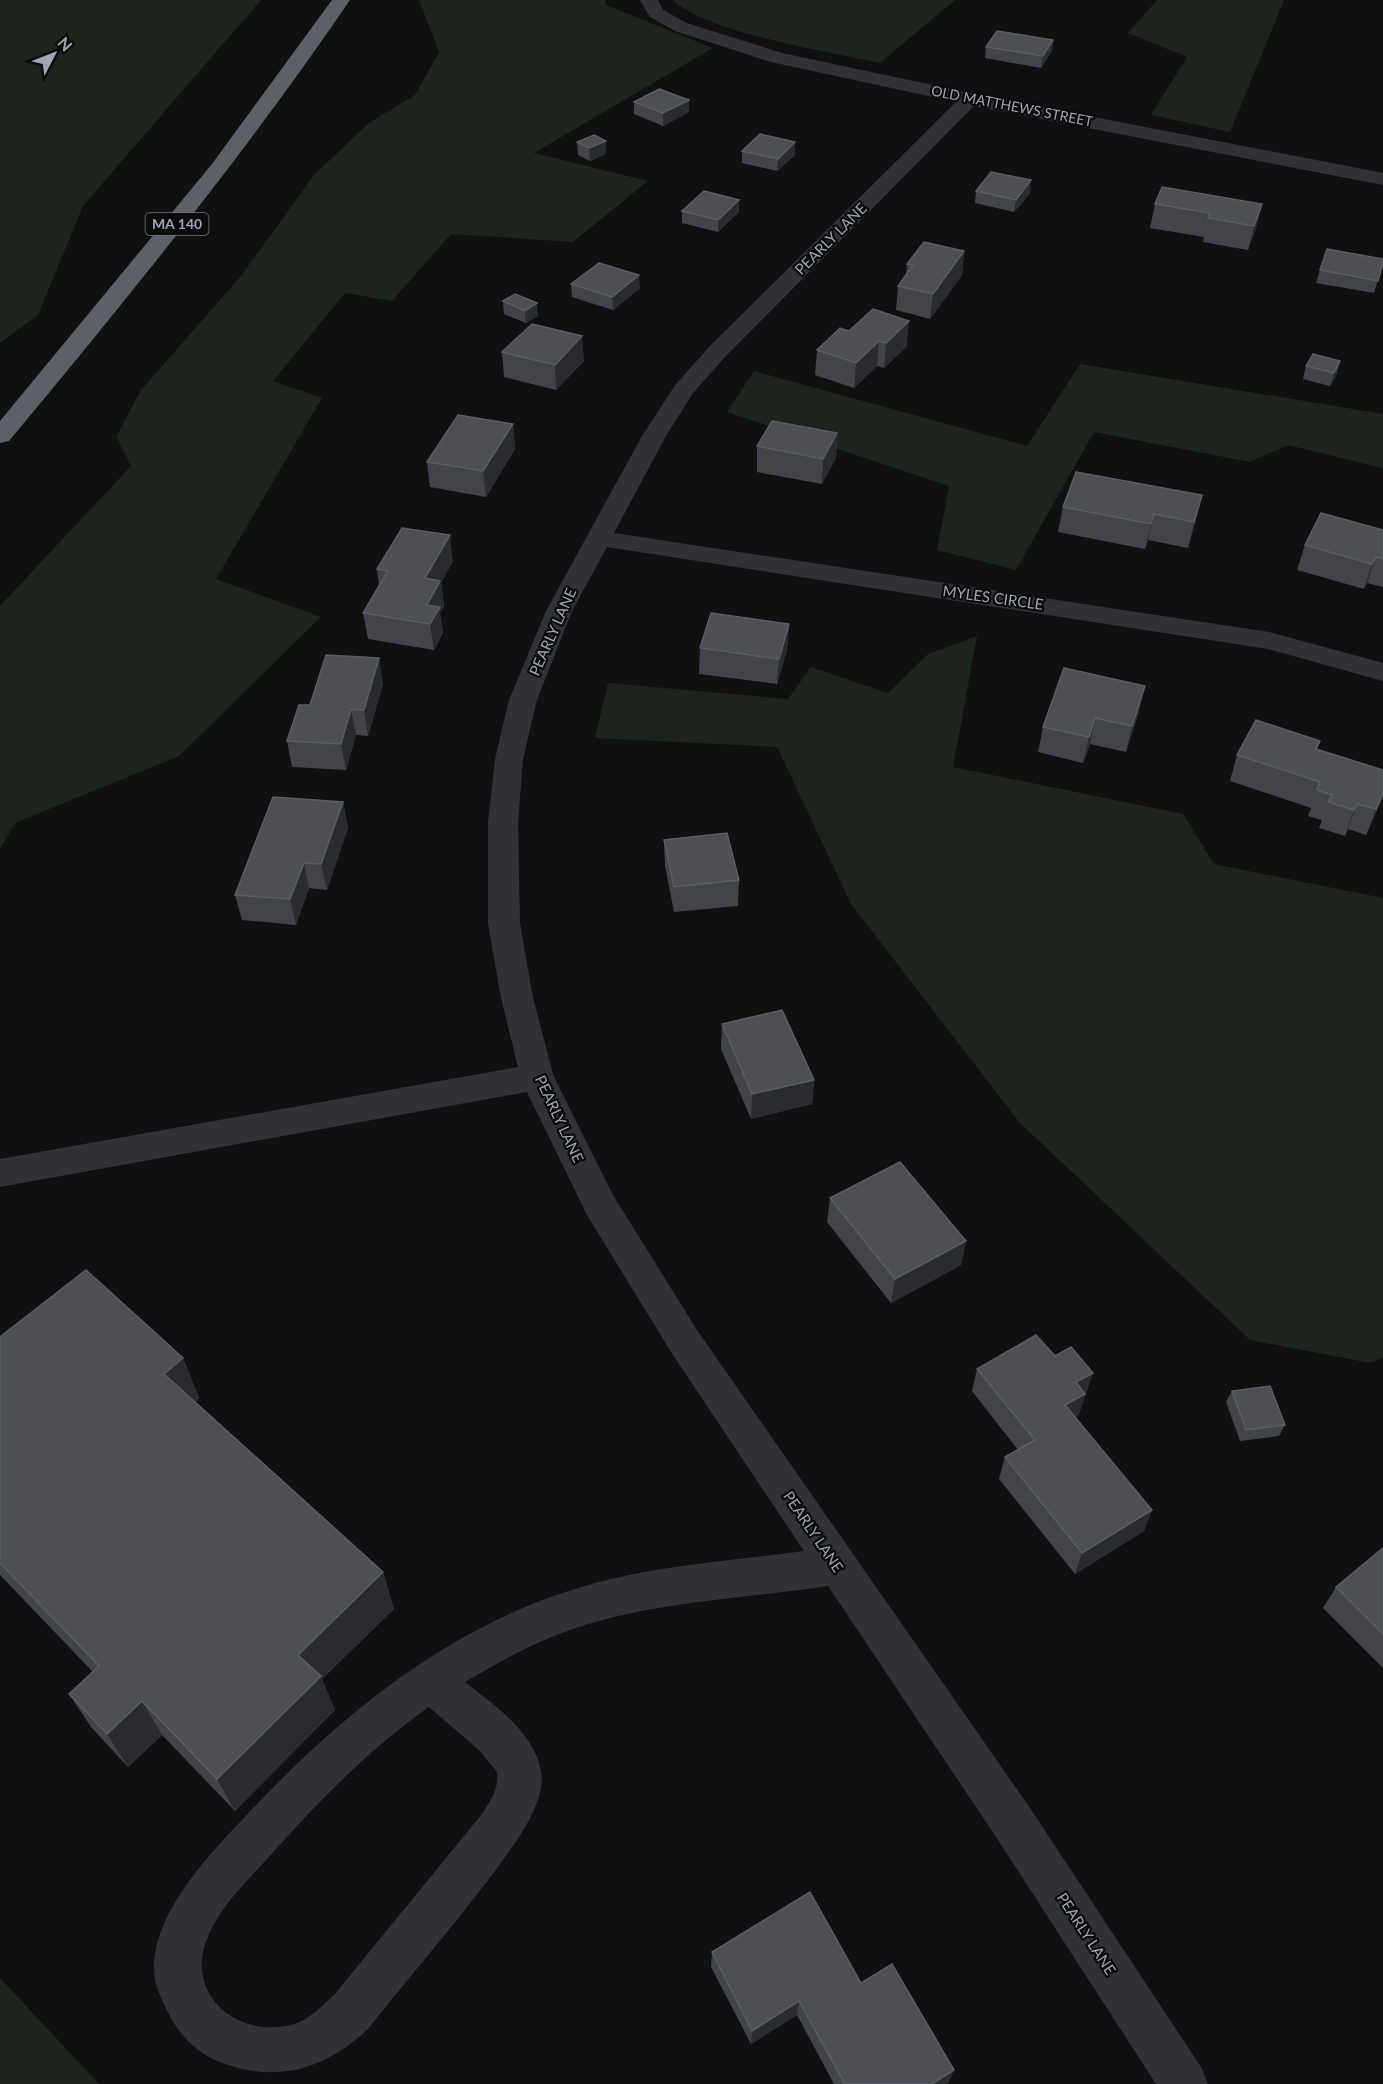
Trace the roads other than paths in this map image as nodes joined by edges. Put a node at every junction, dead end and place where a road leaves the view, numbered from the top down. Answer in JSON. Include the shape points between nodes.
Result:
{"nodes":[{"id":1,"x":341,"y":0,"type":"edge"},
{"id":2,"x":650,"y":3,"type":"edge"},
{"id":3,"x":970,"y":99,"type":"junction"},
{"id":4,"x":1383,"y":179,"type":"edge"},
{"id":5,"x":0,"y":436,"type":"edge"},
{"id":6,"x":600,"y":538,"type":"junction"},
{"id":7,"x":1383,"y":672,"type":"edge"},
{"id":8,"x":537,"y":1077,"type":"junction"},
{"id":9,"x":0,"y":1173,"type":"edge"},
{"id":10,"x":835,"y":1566,"type":"junction"},
{"id":11,"x":430,"y":1681,"type":"junction"},
{"id":12,"x":1184,"y":2084,"type":"edge"}],
"edges":[{"from":1,"to":5,"type":"highway","number":"MA 140","via":[[221,169]]},
{"from":2,"to":3,"type":"street","name":"OLD MATTHEWS STREET","via":[[663,18],[681,27],[745,50]]},
{"from":3,"to":4,"type":"street","name":"OLD MATTHEWS STREET"},
{"from":3,"to":6,"type":"street","name":"PEARLY LANE","via":[[696,376],[654,436]]},
{"from":6,"to":7,"type":"street","name":"MYLES CIRCLE","via":[[1269,641]]},
{"from":6,"to":8,"type":"street","name":"PEARLY LANE","via":[[545,644],[523,700],[509,759],[503,823],[504,923],[517,998]]},
{"from":8,"to":9,"type":"street"},
{"from":8,"to":10,"type":"street","name":"PEARLY LANE","via":[[600,1205],[684,1341]]},
{"from":10,"to":11,"type":"street","via":[[655,1590],[578,1607],[521,1628]]},
{"from":10,"to":12,"type":"street","name":"PEARLY LANE","via":[[1014,1824]]},
{"from":11,"to":11,"type":"street","via":[[402,1698],[271,1820],[188,1922],[177,1969],[188,2004],[210,2031],[236,2047],[265,2053],[294,2047],[327,2033],[351,2012],[509,1812],[518,1789],[519,1769],[511,1751]]}]}
